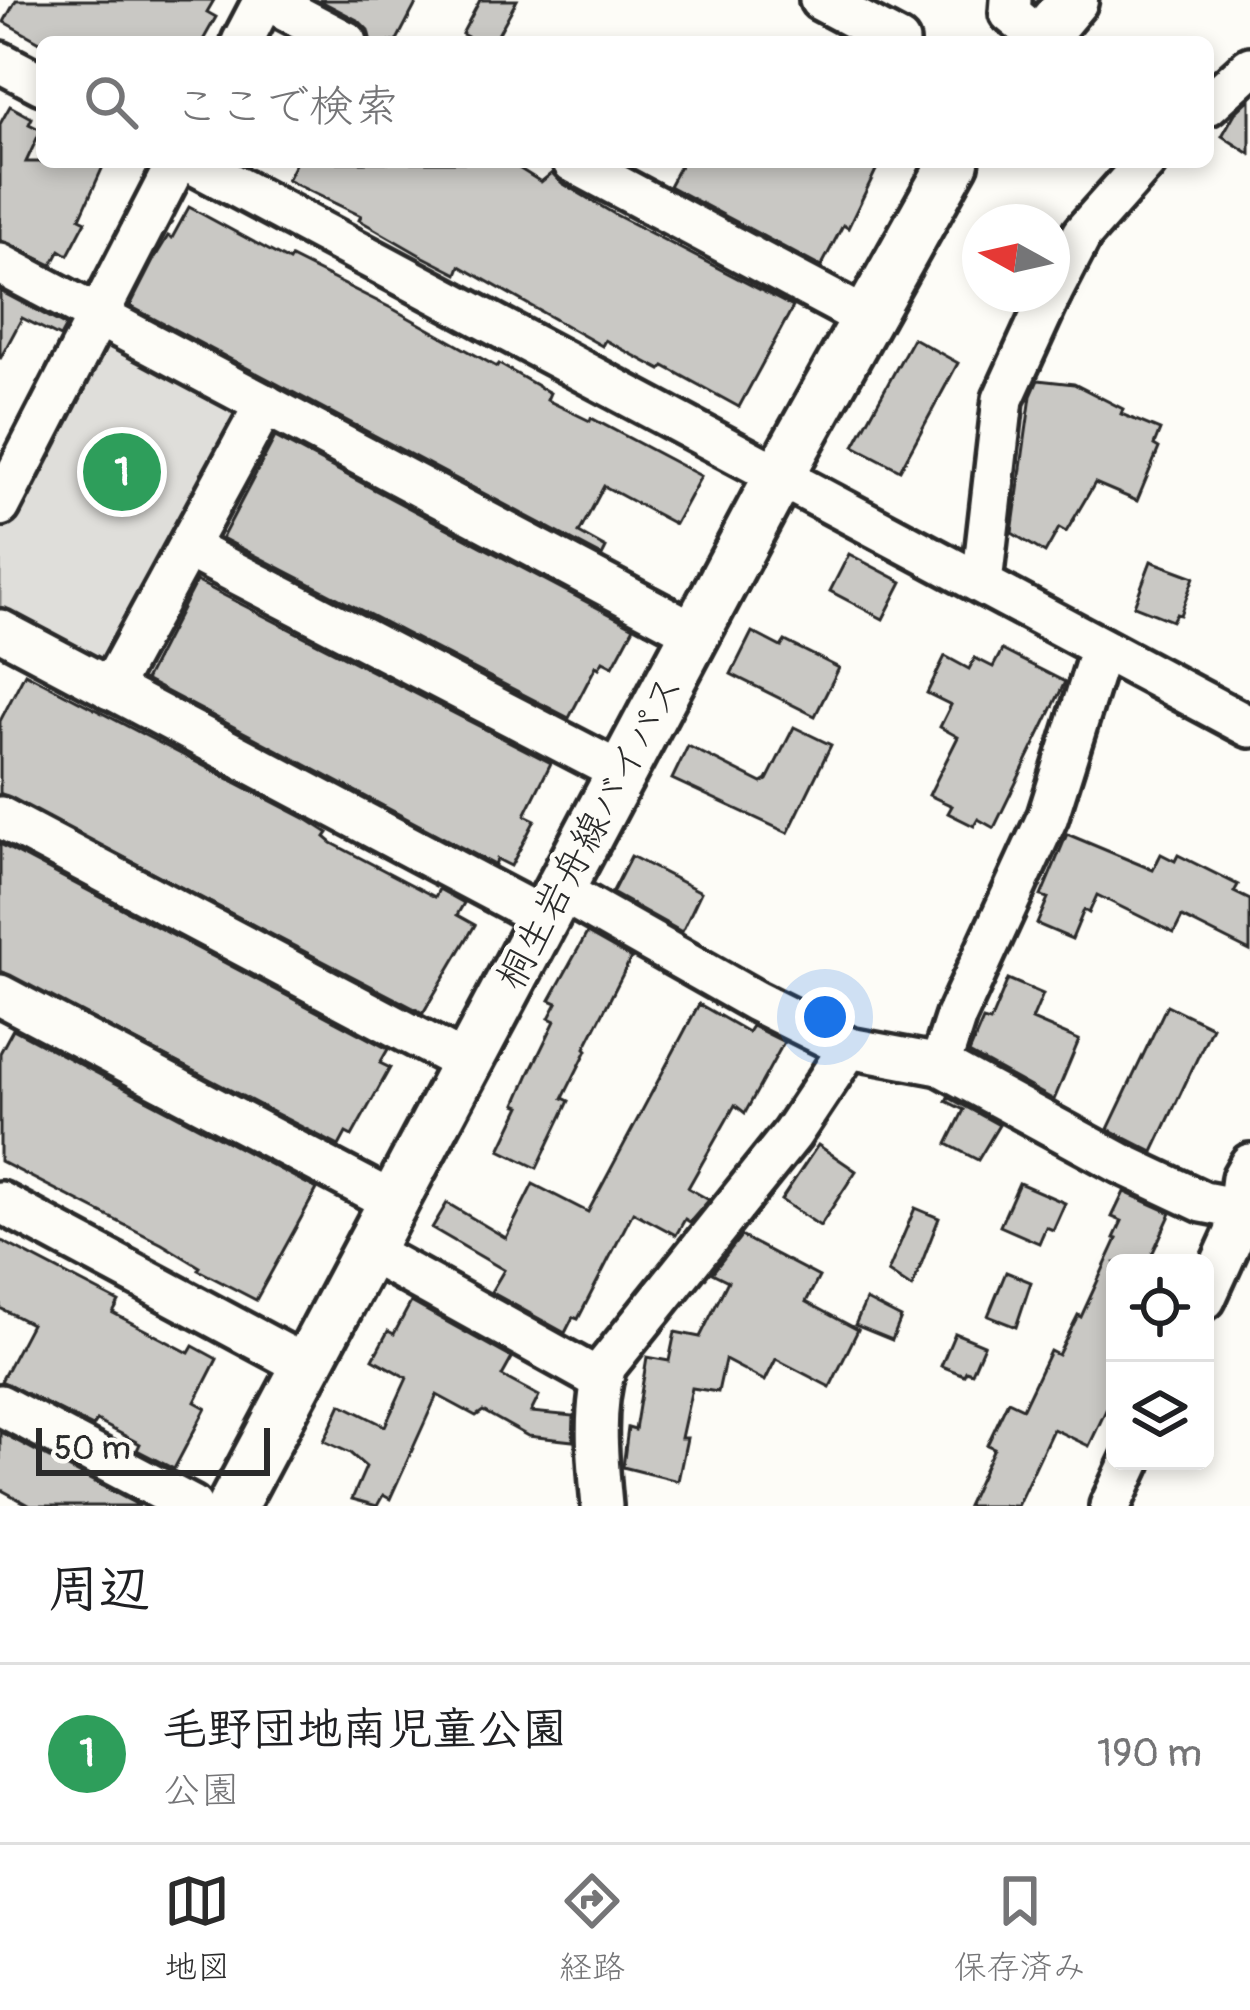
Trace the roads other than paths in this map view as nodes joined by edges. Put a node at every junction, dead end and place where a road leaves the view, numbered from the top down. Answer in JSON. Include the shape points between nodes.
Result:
{"nodes":[{"id":1,"x":266,"y":0,"type":"edge"},
{"id":2,"x":820,"y":0,"type":"edge"},
{"id":3,"x":1011,"y":0,"type":"edge"},
{"id":4,"x":1073,"y":0,"type":"edge"},
{"id":5,"x":245,"y":36,"type":"edge"},
{"id":6,"x":335,"y":36,"type":"edge"},
{"id":7,"x":888,"y":36,"type":"edge"},
{"id":8,"x":1035,"y":36,"type":"edge"},
{"id":9,"x":1044,"y":36,"type":"edge"},
{"id":10,"x":0,"y":62,"type":"edge"},
{"id":11,"x":1250,"y":68,"type":"edge"},
{"id":12,"x":36,"y":81,"type":"edge"},
{"id":13,"x":1214,"y":100,"type":"edge"},
{"id":14,"x":174,"y":168,"type":"edge"},
{"id":15,"x":201,"y":168,"type":"edge"},
{"id":16,"x":584,"y":168,"type":"edge"},
{"id":17,"x":951,"y":168,"type":"edge"},
{"id":18,"x":1141,"y":168,"type":"edge"},
{"id":19,"x":1070,"y":258,"type":"edge"},
{"id":20,"x":0,"y":264,"type":"edge"},
{"id":21,"x":1043,"y":312,"type":"edge"},
{"id":22,"x":865,"y":316,"type":"junction"},
{"id":23,"x":99,"y":317,"type":"junction"},
{"id":24,"x":265,"y":404,"type":"junction"},
{"id":25,"x":12,"y":453,"type":"edge"},
{"id":26,"x":778,"y":478,"type":"junction"},
{"id":27,"x":0,"y":506,"type":"edge"},
{"id":28,"x":188,"y":548,"type":"junction"},
{"id":29,"x":982,"y":583,"type":"junction"},
{"id":30,"x":0,"y":630,"type":"edge"},
{"id":31,"x":696,"y":633,"type":"junction"},
{"id":32,"x":1101,"y":649,"type":"junction"},
{"id":33,"x":110,"y":689,"type":"junction"},
{"id":34,"x":1250,"y":727,"type":"edge"},
{"id":35,"x":622,"y":773,"type":"junction"},
{"id":36,"x":0,"y":817,"type":"edge"},
{"id":37,"x":552,"y":904,"type":"junction"},
{"id":38,"x":0,"y":995,"type":"edge"},
{"id":39,"x":849,"y":1048,"type":"junction"},
{"id":40,"x":466,"y":1064,"type":"junction"},
{"id":41,"x":940,"y":1065,"type":"junction"},
{"id":42,"x":1250,"y":1164,"type":"edge"},
{"id":43,"x":0,"y":1202,"type":"edge"},
{"id":44,"x":393,"y":1202,"type":"junction"},
{"id":45,"x":1244,"y":1210,"type":"edge"},
{"id":46,"x":368,"y":1251,"type":"junction"},
{"id":47,"x":1214,"y":1279,"type":"edge"},
{"id":48,"x":306,"y":1366,"type":"junction"},
{"id":49,"x":602,"y":1380,"type":"junction"},
{"id":50,"x":0,"y":1405,"type":"edge"},
{"id":51,"x":1126,"y":1470,"type":"edge"},
{"id":52,"x":192,"y":1506,"type":"edge"},
{"id":53,"x":232,"y":1506,"type":"edge"},
{"id":54,"x":602,"y":1506,"type":"edge"},
{"id":55,"x":1110,"y":1506,"type":"edge"}],
"edges":[{"from":1,"to":5,"type":"street"},
{"from":1,"to":6,"type":"street"},
{"from":2,"to":7,"type":"street"},
{"from":3,"to":8,"type":"street","via":[[1010,13]]},
{"from":4,"to":9,"type":"main road"},
{"from":10,"to":12,"type":"street"},
{"from":11,"to":13,"type":"street"},
{"from":14,"to":23,"type":"street"},
{"from":15,"to":26,"type":"street"},
{"from":16,"to":22,"type":"street"},
{"from":17,"to":22,"type":"main road","name":"桐生岩舟線バイパス"},
{"from":18,"to":19,"type":"street"},
{"from":20,"to":23,"type":"street"},
{"from":21,"to":29,"type":"street","via":[[1003,399]]},
{"from":22,"to":26,"type":"main road","name":"桐生岩舟線バイパス"},
{"from":23,"to":24,"type":"street"},
{"from":23,"to":25,"type":"street"},
{"from":24,"to":28,"type":"street"},
{"from":24,"to":31,"type":"street"},
{"from":25,"to":27,"type":"street"},
{"from":26,"to":29,"type":"street"},
{"from":26,"to":31,"type":"main road","name":"桐生岩舟線バイパス"},
{"from":28,"to":33,"type":"street"},
{"from":28,"to":35,"type":"street"},
{"from":29,"to":32,"type":"street"},
{"from":30,"to":33,"type":"street"},
{"from":31,"to":35,"type":"main road","name":"桐生岩舟線バイパス"},
{"from":32,"to":34,"type":"street"},
{"from":32,"to":41,"type":"street","via":[[1048,816]]},
{"from":33,"to":37,"type":"street"},
{"from":35,"to":37,"type":"main road","name":"桐生岩舟線バイパス"},
{"from":36,"to":40,"type":"street"},
{"from":37,"to":39,"type":"street"},
{"from":37,"to":40,"type":"main road","name":"桐生岩舟線バイパス"},
{"from":38,"to":44,"type":"street"},
{"from":39,"to":41,"type":"street"},
{"from":39,"to":49,"type":"street"},
{"from":40,"to":44,"type":"main road","name":"桐生岩舟線バイパス"},
{"from":41,"to":45,"type":"street","via":[[1141,1173],[1203,1202]]},
{"from":42,"to":45,"type":"street","via":[[1242,1178]]},
{"from":43,"to":48,"type":"street"},
{"from":44,"to":46,"type":"main road","name":"桐生岩舟線バイパス"},
{"from":45,"to":47,"type":"street"},
{"from":46,"to":48,"type":"main road","name":"桐生岩舟線バイパス"},
{"from":46,"to":49,"type":"street"},
{"from":48,"to":53,"type":"main road","name":"桐生岩舟線バイパス"},
{"from":49,"to":54,"type":"street"},
{"from":50,"to":52,"type":"street"},
{"from":51,"to":55,"type":"street"}]}
